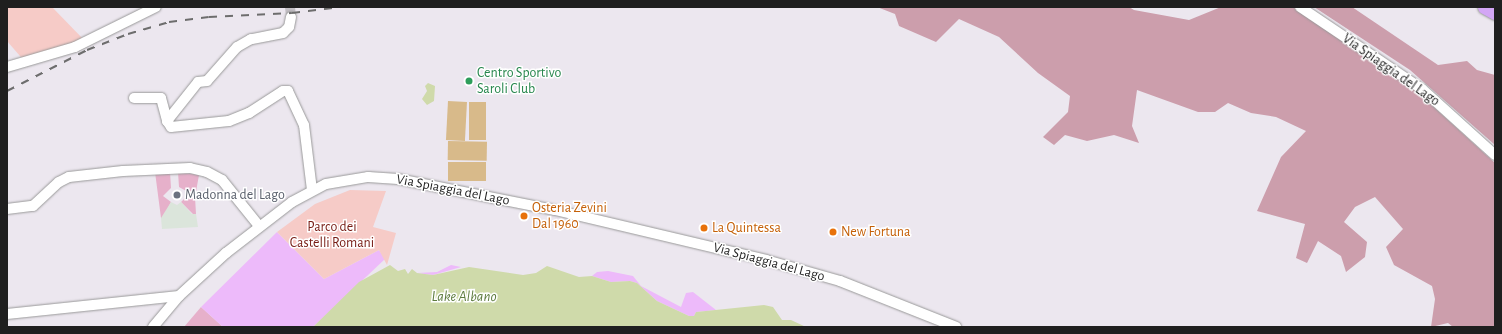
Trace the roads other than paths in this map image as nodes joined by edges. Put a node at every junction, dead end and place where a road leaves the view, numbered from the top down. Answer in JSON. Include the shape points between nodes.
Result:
{"nodes":[{"id":1,"x":156,"y":7,"type":"edge"},
{"id":2,"x":1300,"y":7,"type":"edge"},
{"id":3,"x":1484,"y":7,"type":"edge"},
{"id":4,"x":291,"y":10,"type":"tunnel mouth"},
{"id":5,"x":1495,"y":13,"type":"edge"},
{"id":6,"x":7,"y":67,"type":"edge"},
{"id":7,"x":134,"y":98,"type":"dead end"},
{"id":8,"x":166,"y":121,"type":"junction"},
{"id":9,"x":1495,"y":155,"type":"edge"},
{"id":10,"x":312,"y":190,"type":"junction"},
{"id":11,"x":7,"y":209,"type":"edge"},
{"id":12,"x":259,"y":226,"type":"junction"},
{"id":13,"x":179,"y":296,"type":"junction"},
{"id":14,"x":7,"y":314,"type":"edge"},
{"id":15,"x":153,"y":327,"type":"edge"},
{"id":16,"x":956,"y":327,"type":"edge"}],
"edges":[{"from":1,"to":6,"type":"street","via":[[74,47]]},
{"from":2,"to":9,"type":"street","name":"Via Spiaggia del Lago","via":[[1418,86]]},
{"from":3,"to":5,"type":"main road"},
{"from":4,"to":8,"type":"street","via":[[289,27],[283,33],[251,39],[237,47],[207,81],[198,82]]},
{"from":7,"to":8,"type":"street","via":[[162,98]]},
{"from":8,"to":10,"type":"street","via":[[171,127],[229,121],[288,91],[304,124]]},
{"from":10,"to":12,"type":"street","name":"Via Spiaggia del Lago"},
{"from":10,"to":16,"type":"street","name":"Via Spiaggia del Lago","via":[[345,179],[385,178],[561,211],[818,274]]},
{"from":11,"to":12,"type":"street","via":[[33,206],[59,182],[71,176],[190,168],[207,172],[222,180]]},
{"from":12,"to":13,"type":"street","name":"Via Spiaggia del Lago"},
{"from":13,"to":14,"type":"street"},
{"from":13,"to":15,"type":"street","name":"Via Spiaggia del Lago"}]}
